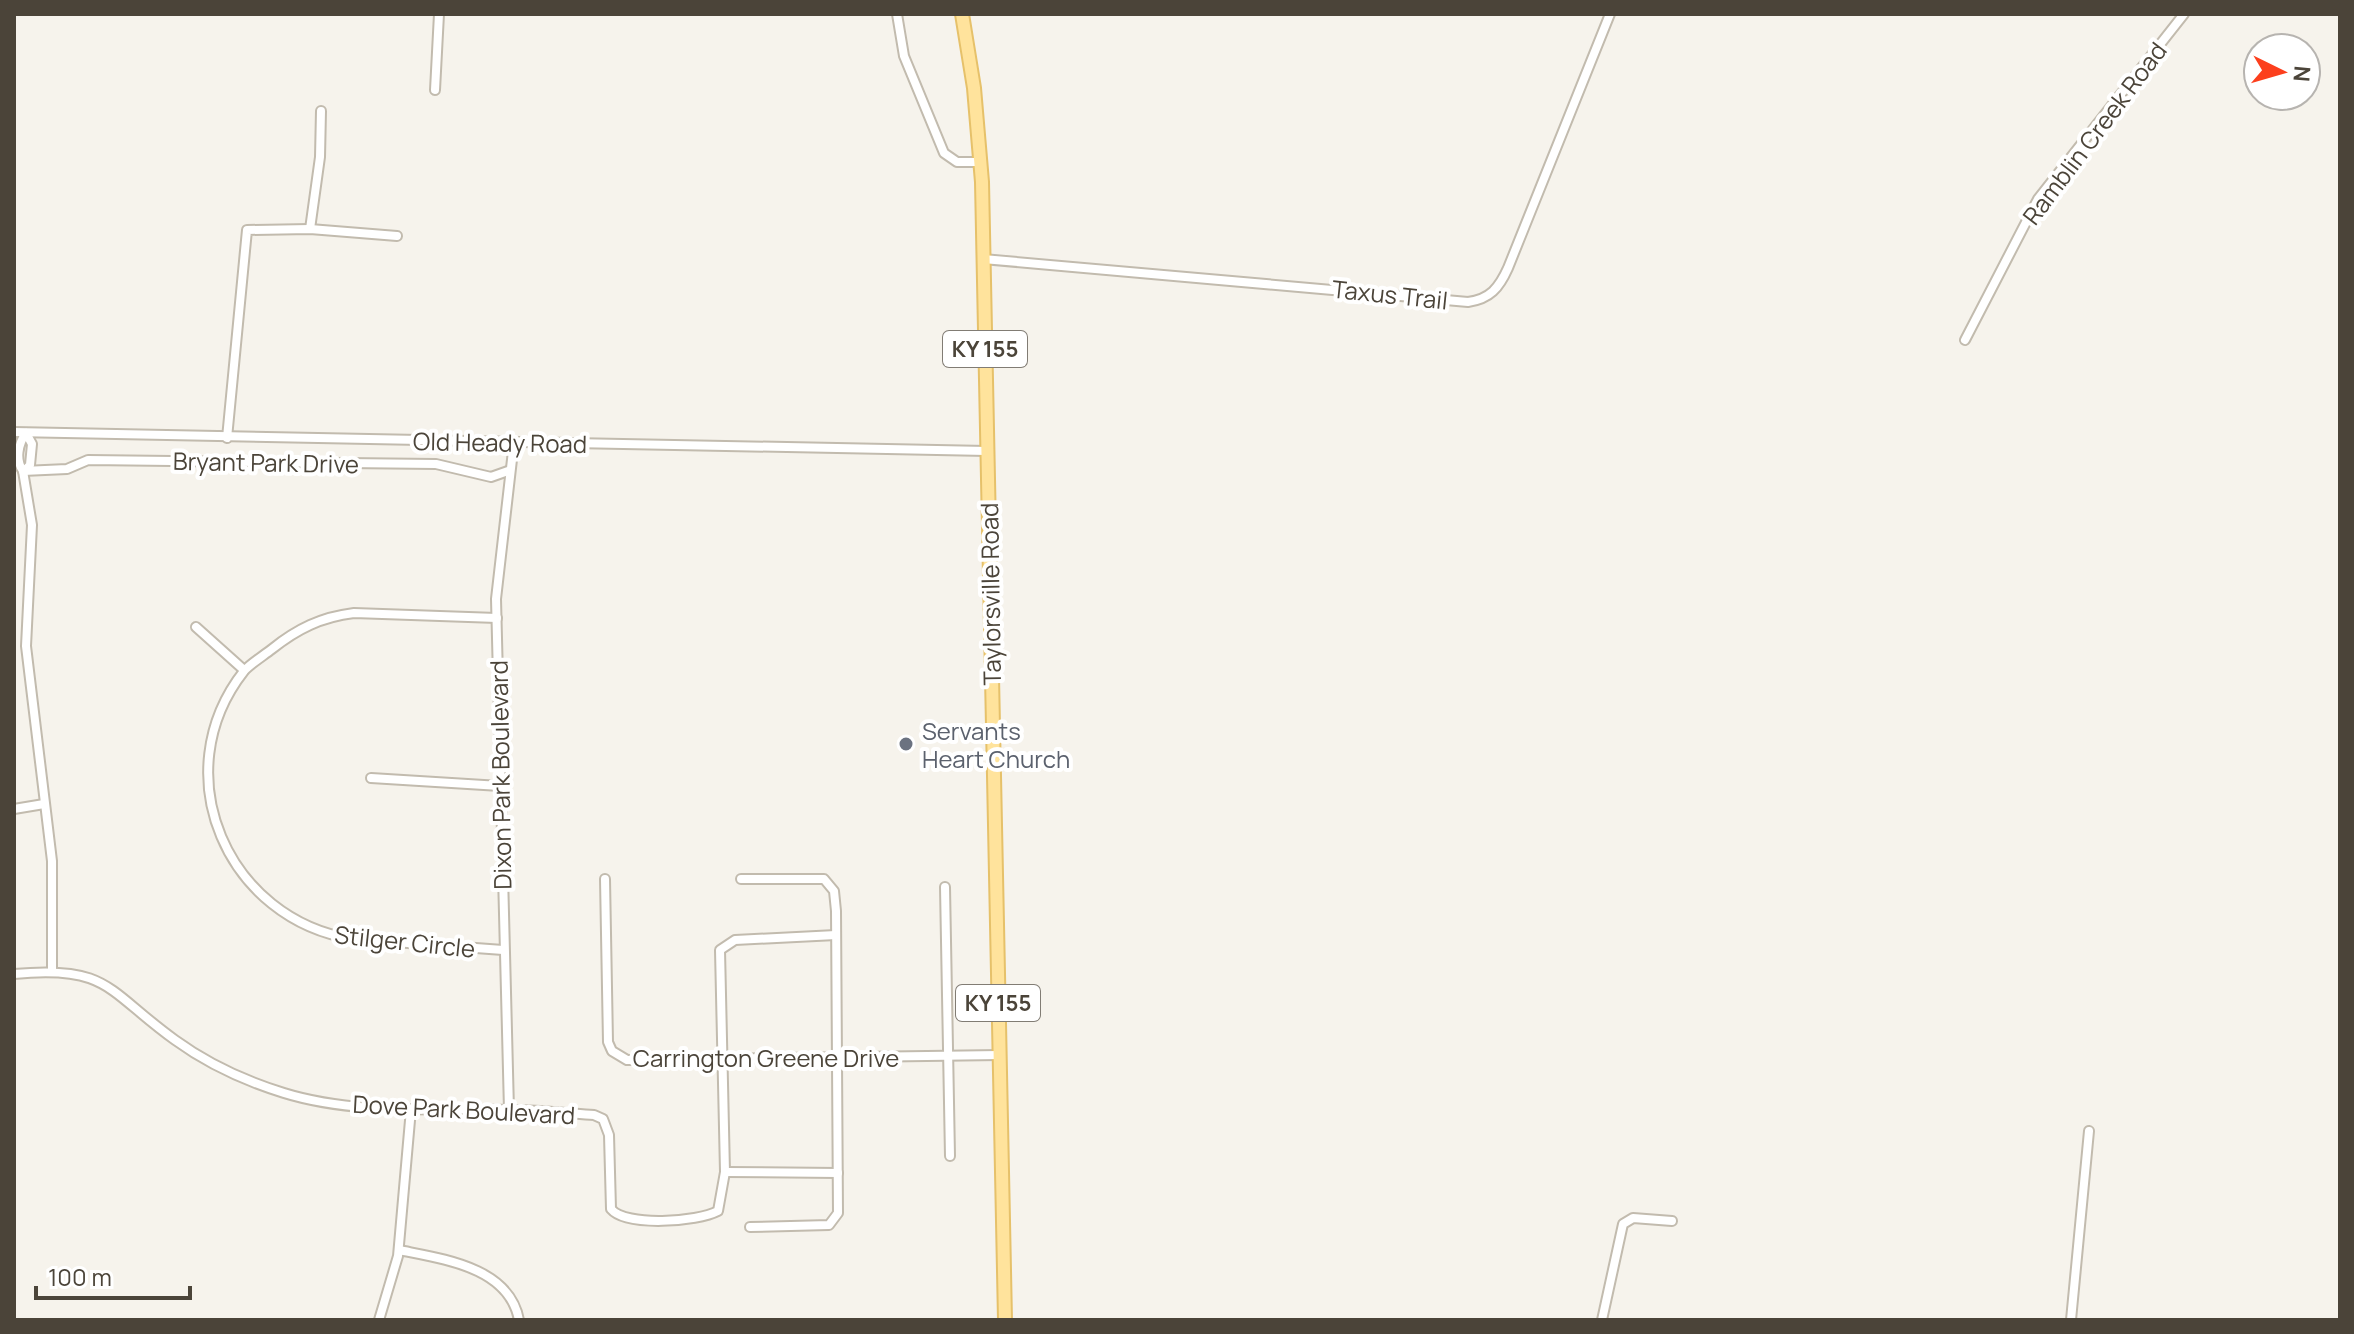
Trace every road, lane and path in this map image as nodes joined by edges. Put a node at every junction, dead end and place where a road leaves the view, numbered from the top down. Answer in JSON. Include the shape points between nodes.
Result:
{"nodes":[{"id":1,"x":439,"y":14,"type":"edge"},
{"id":2,"x":897,"y":14,"type":"edge"},
{"id":3,"x":962,"y":14,"type":"edge"},
{"id":4,"x":1610,"y":14,"type":"edge"},
{"id":5,"x":2184,"y":14,"type":"edge"},
{"id":6,"x":435,"y":90,"type":"dead end"},
{"id":7,"x":321,"y":111,"type":"dead end"},
{"id":8,"x":981,"y":162,"type":"junction"},
{"id":9,"x":310,"y":229,"type":"junction"},
{"id":10,"x":397,"y":236,"type":"dead end"},
{"id":11,"x":983,"y":259,"type":"junction"},
{"id":12,"x":1965,"y":340,"type":"dead end"},
{"id":13,"x":14,"y":432,"type":"edge"},
{"id":14,"x":26,"y":433,"type":"junction"},
{"id":15,"x":227,"y":438,"type":"junction"},
{"id":16,"x":514,"y":442,"type":"junction"},
{"id":17,"x":987,"y":451,"type":"junction"},
{"id":18,"x":23,"y":471,"type":"junction"},
{"id":19,"x":508,"y":471,"type":"junction"},
{"id":20,"x":497,"y":618,"type":"junction"},
{"id":21,"x":196,"y":627,"type":"dead end"},
{"id":22,"x":244,"y":670,"type":"junction"},
{"id":23,"x":371,"y":778,"type":"dead end"},
{"id":24,"x":500,"y":786,"type":"junction"},
{"id":25,"x":44,"y":804,"type":"junction"},
{"id":26,"x":14,"y":809,"type":"edge"},
{"id":27,"x":605,"y":879,"type":"dead end"},
{"id":28,"x":741,"y":879,"type":"dead end"},
{"id":29,"x":945,"y":887,"type":"dead end"},
{"id":30,"x":836,"y":935,"type":"junction"},
{"id":31,"x":503,"y":950,"type":"junction"},
{"id":32,"x":52,"y":970,"type":"junction"},
{"id":33,"x":14,"y":974,"type":"edge"},
{"id":34,"x":949,"y":1055,"type":"junction"},
{"id":35,"x":1000,"y":1055,"type":"junction"},
{"id":36,"x":838,"y":1057,"type":"junction"},
{"id":37,"x":720,"y":1059,"type":"junction"},
{"id":38,"x":411,"y":1109,"type":"junction"},
{"id":39,"x":509,"y":1110,"type":"junction"},
{"id":40,"x":2089,"y":1131,"type":"dead end"},
{"id":41,"x":950,"y":1156,"type":"dead end"},
{"id":42,"x":725,"y":1172,"type":"junction"},
{"id":43,"x":838,"y":1173,"type":"junction"},
{"id":44,"x":1672,"y":1221,"type":"dead end"},
{"id":45,"x":750,"y":1227,"type":"dead end"},
{"id":46,"x":399,"y":1250,"type":"junction"},
{"id":47,"x":379,"y":1320,"type":"edge"},
{"id":48,"x":519,"y":1320,"type":"edge"},
{"id":49,"x":1005,"y":1320,"type":"edge"},
{"id":50,"x":1602,"y":1320,"type":"edge"},
{"id":51,"x":2071,"y":1320,"type":"edge"}],
"edges":[{"from":1,"to":6,"type":"street"},
{"from":2,"to":8,"type":"street","via":[[904,56],[944,153],[957,162]]},
{"from":3,"to":8,"type":"main road","name":"Taylorsville Road","number":"KY 155"},
{"from":4,"to":11,"type":"street","name":"Taxus Trail","via":[[1508,268],[1498,287],[1482,299],[1468,302]]},
{"from":5,"to":12,"type":"street","name":"Ramblin Creek Road","via":[[2038,199]]},
{"from":7,"to":9,"type":"street"},
{"from":8,"to":11,"type":"main road","name":"Taylorsville Road","number":"KY 155"},
{"from":9,"to":10,"type":"street"},
{"from":9,"to":15,"type":"street","via":[[247,230]]},
{"from":11,"to":17,"type":"main road","name":"Taylorsville Road","number":"KY 155"},
{"from":13,"to":14,"type":"street","name":"Old Heady Road"},
{"from":14,"to":15,"type":"street","name":"Old Heady Road"},
{"from":14,"to":18,"type":"street","via":[[32,444],[30,465]]},
{"from":15,"to":16,"type":"street","name":"Old Heady Road"},
{"from":16,"to":17,"type":"street","name":"Old Heady Road"},
{"from":16,"to":19,"type":"street","name":"Dixon Park Boulevard"},
{"from":17,"to":35,"type":"main road","name":"Taylorsville Road","number":"KY 155"},
{"from":18,"to":19,"type":"street","name":"Bryant Park Drive","via":[[67,469],[88,460],[436,464],[491,477]]},
{"from":18,"to":25,"type":"street","via":[[32,525],[26,646]]},
{"from":19,"to":20,"type":"street","name":"Dixon Park Boulevard"},
{"from":20,"to":22,"type":"street","name":"Stilger Circle","via":[[332,615],[295,631]]},
{"from":20,"to":24,"type":"street","name":"Dixon Park Boulevard"},
{"from":21,"to":22,"type":"street"},
{"from":22,"to":31,"type":"street","name":"Stilger Circle","via":[[217,723],[209,783],[223,843],[261,897],[332,936]]},
{"from":23,"to":24,"type":"street"},
{"from":24,"to":31,"type":"street","name":"Dixon Park Boulevard"},
{"from":25,"to":26,"type":"street"},
{"from":25,"to":32,"type":"street","via":[[52,861]]},
{"from":27,"to":37,"type":"street","name":"Carrington Greene Drive","via":[[607,1033],[612,1051],[627,1060]]},
{"from":28,"to":30,"type":"street","via":[[824,879],[834,891]]},
{"from":29,"to":34,"type":"street"},
{"from":30,"to":36,"type":"street"},
{"from":30,"to":37,"type":"street","name":"Dove Park Boulevard","via":[[727,943],[720,950]]},
{"from":31,"to":39,"type":"street","name":"Dixon Park Boulevard"},
{"from":32,"to":33,"type":"street","name":"Dove Park Boulevard"},
{"from":32,"to":38,"type":"street","name":"Dove Park Boulevard","via":[[87,976],[118,991],[173,1039],[239,1077],[326,1102]]},
{"from":34,"to":35,"type":"street","name":"Carrington Greene Drive"},
{"from":34,"to":36,"type":"street","name":"Carrington Greene Drive"},
{"from":34,"to":41,"type":"street"},
{"from":35,"to":49,"type":"main road","name":"Taylorsville Road","number":"KY 155"},
{"from":36,"to":37,"type":"street","name":"Carrington Greene Drive"},
{"from":36,"to":43,"type":"street"},
{"from":37,"to":42,"type":"street","name":"Dove Park Boulevard"},
{"from":38,"to":39,"type":"street","name":"Dove Park Boulevard"},
{"from":38,"to":46,"type":"street"},
{"from":39,"to":42,"type":"street","name":"Dove Park Boulevard","via":[[603,1119],[609,1135],[611,1209],[627,1220],[707,1217],[718,1211]]},
{"from":40,"to":51,"type":"street"},
{"from":42,"to":43,"type":"street"},
{"from":43,"to":45,"type":"street","via":[[838,1213],[829,1225]]},
{"from":44,"to":50,"type":"street","via":[[1633,1218],[1623,1224]]},
{"from":46,"to":47,"type":"street"},
{"from":46,"to":48,"type":"street","via":[[450,1261],[502,1285]]}]}
